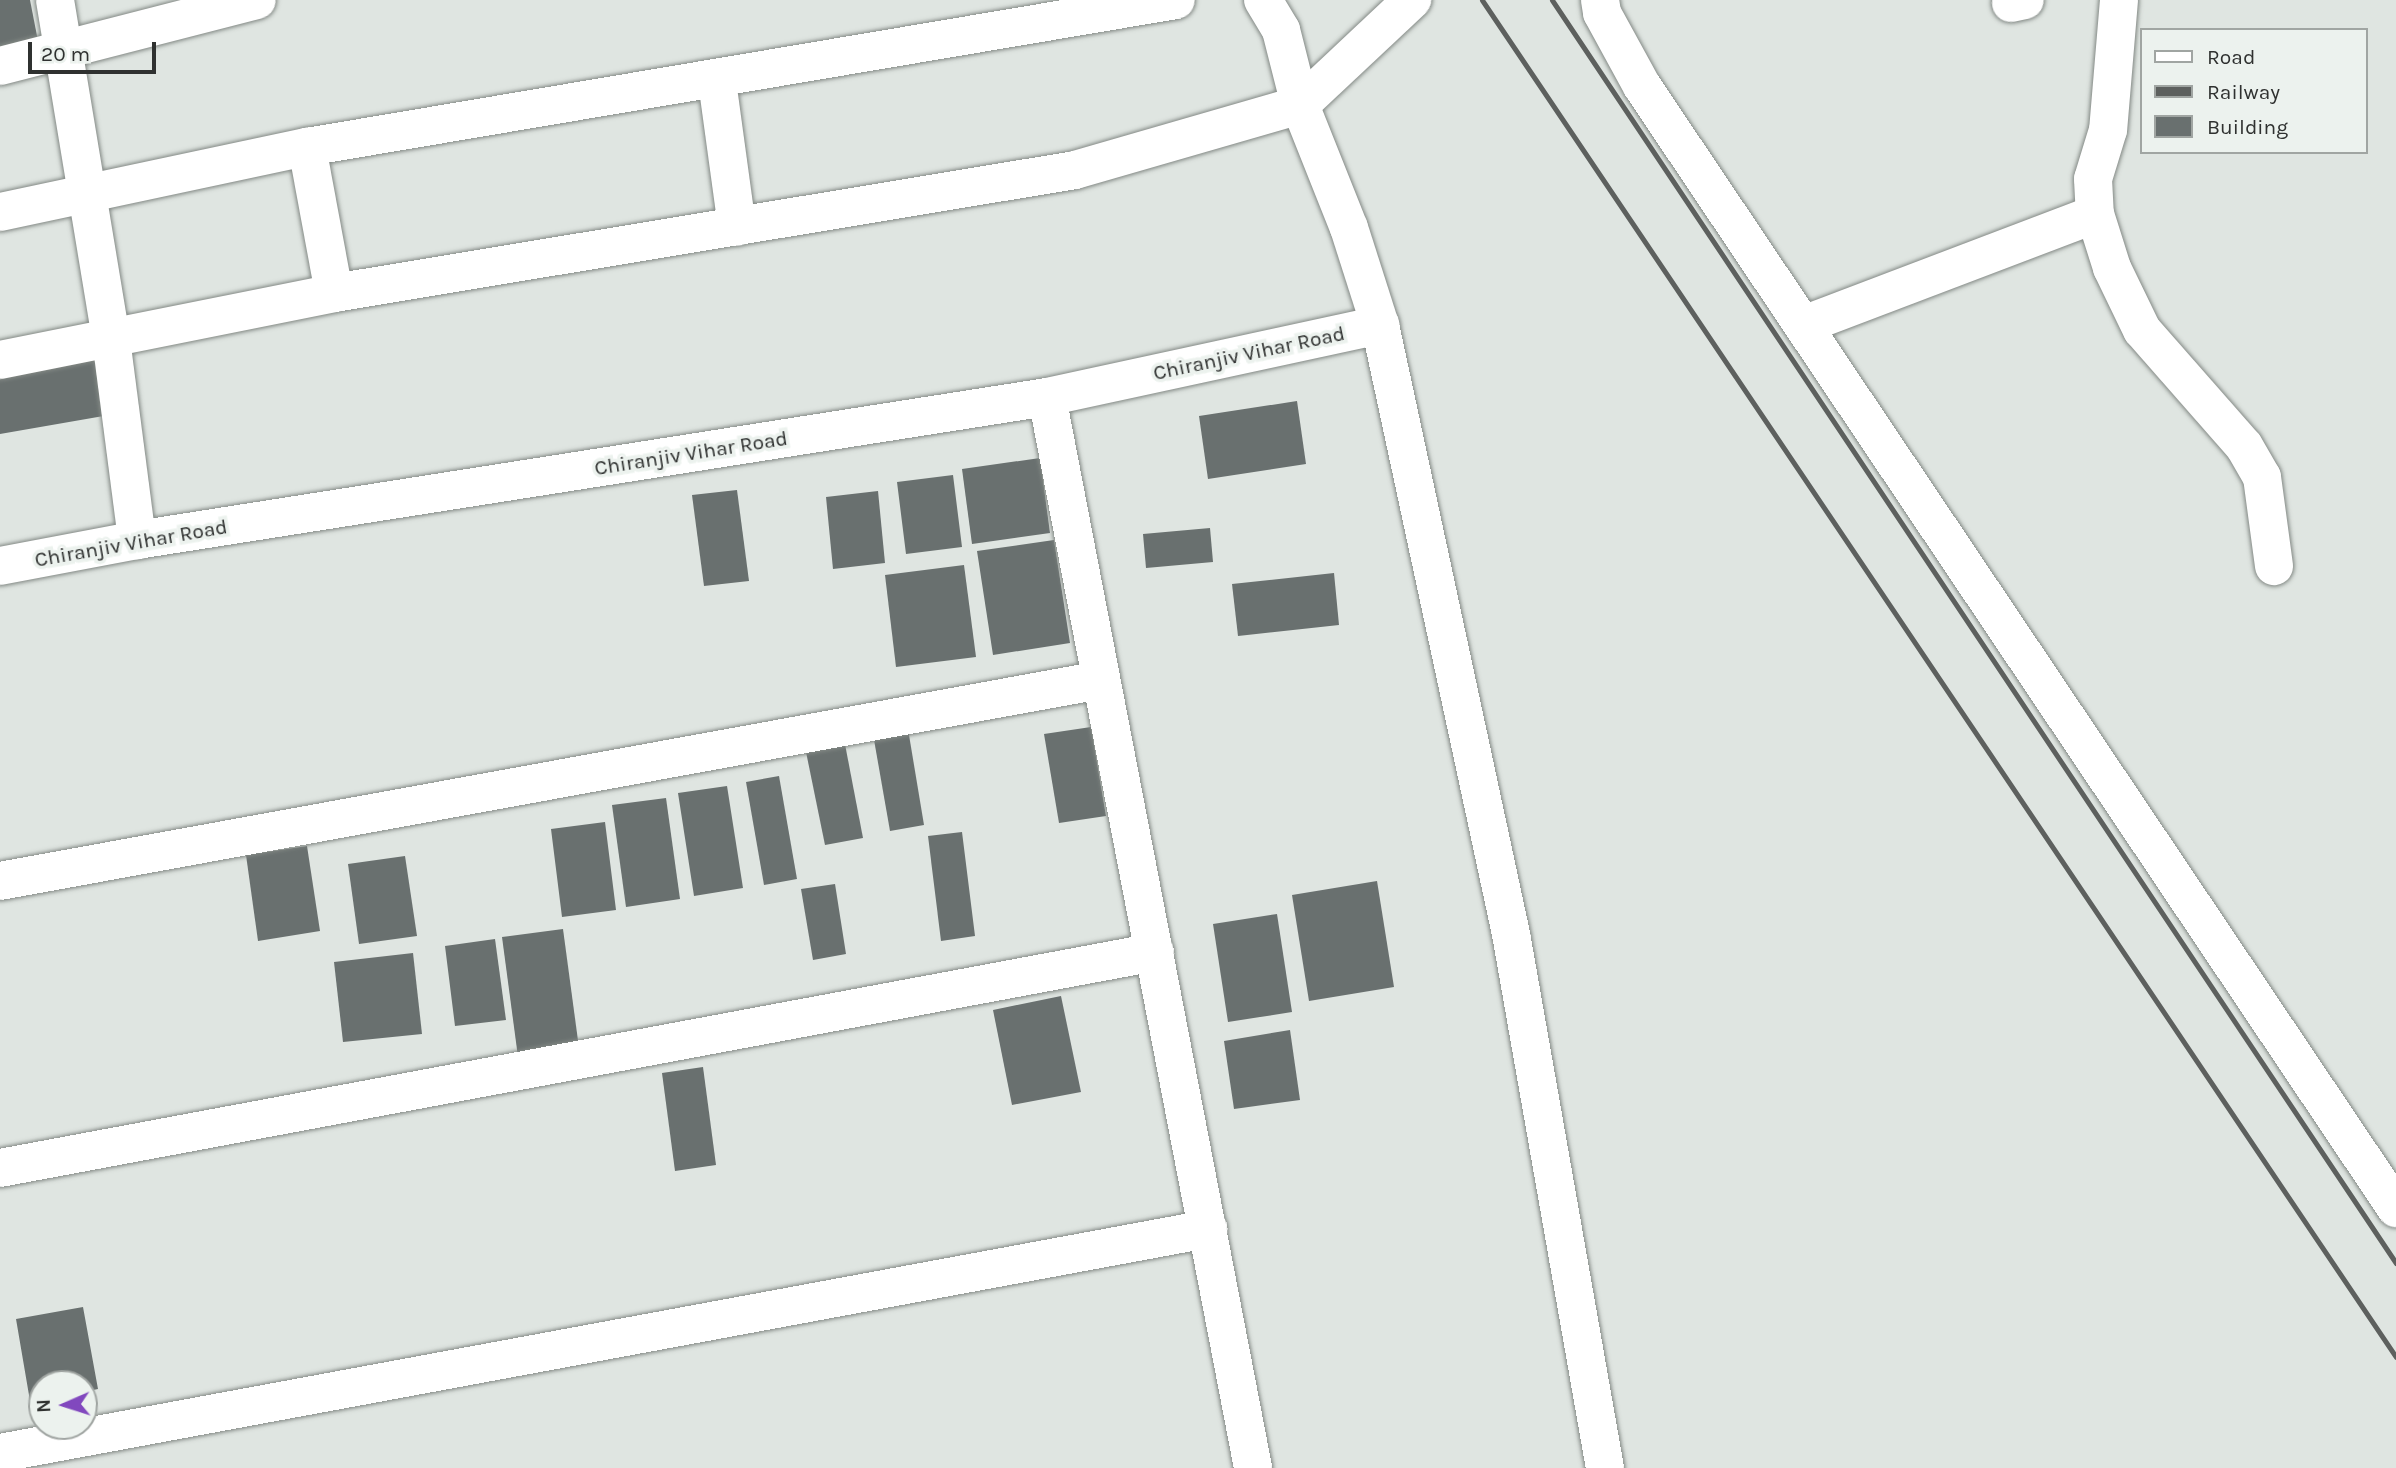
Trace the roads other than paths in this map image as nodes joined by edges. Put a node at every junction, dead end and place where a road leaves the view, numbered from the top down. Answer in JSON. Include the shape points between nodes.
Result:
{"nodes":[{"id":1,"x":55,"y":0,"type":"edge"},
{"id":2,"x":257,"y":0,"type":"edge"},
{"id":3,"x":1176,"y":0,"type":"edge"},
{"id":4,"x":1264,"y":0,"type":"edge"},
{"id":5,"x":1412,"y":0,"type":"edge"},
{"id":6,"x":1600,"y":0,"type":"edge"},
{"id":7,"x":2119,"y":0,"type":"edge"},
{"id":8,"x":64,"y":51,"type":"junction"},
{"id":9,"x":0,"y":66,"type":"edge"},
{"id":10,"x":717,"y":81,"type":"junction"},
{"id":11,"x":1300,"y":105,"type":"junction"},
{"id":12,"x":307,"y":148,"type":"junction"},
{"id":13,"x":88,"y":195,"type":"junction"},
{"id":14,"x":0,"y":212,"type":"edge"},
{"id":15,"x":2095,"y":214,"type":"junction"},
{"id":16,"x":737,"y":227,"type":"junction"},
{"id":17,"x":334,"y":293,"type":"junction"},
{"id":18,"x":1807,"y":324,"type":"junction"},
{"id":19,"x":1380,"y":325,"type":"junction"},
{"id":20,"x":111,"y":339,"type":"junction"},
{"id":21,"x":0,"y":360,"type":"edge"},
{"id":22,"x":1047,"y":397,"type":"junction"},
{"id":23,"x":137,"y":540,"type":"junction"},
{"id":24,"x":0,"y":566,"type":"edge"},
{"id":25,"x":2274,"y":566,"type":"dead end"},
{"id":26,"x":1101,"y":680,"type":"junction"},
{"id":27,"x":0,"y":881,"type":"edge"},
{"id":28,"x":1155,"y":952,"type":"junction"},
{"id":29,"x":0,"y":1168,"type":"edge"},
{"id":30,"x":2396,"y":1208,"type":"edge"},
{"id":31,"x":1208,"y":1229,"type":"junction"},
{"id":32,"x":0,"y":1453,"type":"edge"},
{"id":33,"x":1253,"y":1468,"type":"edge"},
{"id":34,"x":1605,"y":1468,"type":"edge"}],
"edges":[{"from":1,"to":8,"type":"street"},
{"from":2,"to":8,"type":"street"},
{"from":3,"to":10,"type":"street"},
{"from":4,"to":11,"type":"street","via":[[1280,30]]},
{"from":5,"to":11,"type":"street"},
{"from":6,"to":18,"type":"street","via":[[1602,13],[1642,86]]},
{"from":7,"to":15,"type":"street","via":[[2108,130],[2093,179]]},
{"from":8,"to":9,"type":"street"},
{"from":8,"to":13,"type":"street"},
{"from":10,"to":12,"type":"street"},
{"from":10,"to":16,"type":"street"},
{"from":11,"to":16,"type":"street","via":[[1075,170]]},
{"from":11,"to":19,"type":"street","via":[[1349,228]]},
{"from":12,"to":13,"type":"street"},
{"from":12,"to":17,"type":"street"},
{"from":13,"to":14,"type":"street"},
{"from":13,"to":20,"type":"street"},
{"from":15,"to":18,"type":"street"},
{"from":15,"to":25,"type":"street","via":[[2112,268],[2142,330],[2244,446],[2262,477]]},
{"from":16,"to":17,"type":"street"},
{"from":17,"to":20,"type":"street"},
{"from":18,"to":30,"type":"street"},
{"from":19,"to":22,"type":"street","name":"Chiranjiv Vihar Road"},
{"from":19,"to":34,"type":"street","via":[[1511,934]]},
{"from":20,"to":21,"type":"street"},
{"from":20,"to":23,"type":"street"},
{"from":22,"to":23,"type":"street","name":"Chiranjiv Vihar Road"},
{"from":22,"to":26,"type":"street"},
{"from":23,"to":24,"type":"street","name":"Chiranjiv Vihar Road"},
{"from":26,"to":27,"type":"street"},
{"from":26,"to":28,"type":"street"},
{"from":28,"to":29,"type":"street"},
{"from":28,"to":31,"type":"street"},
{"from":31,"to":32,"type":"street"},
{"from":31,"to":33,"type":"street"}]}
